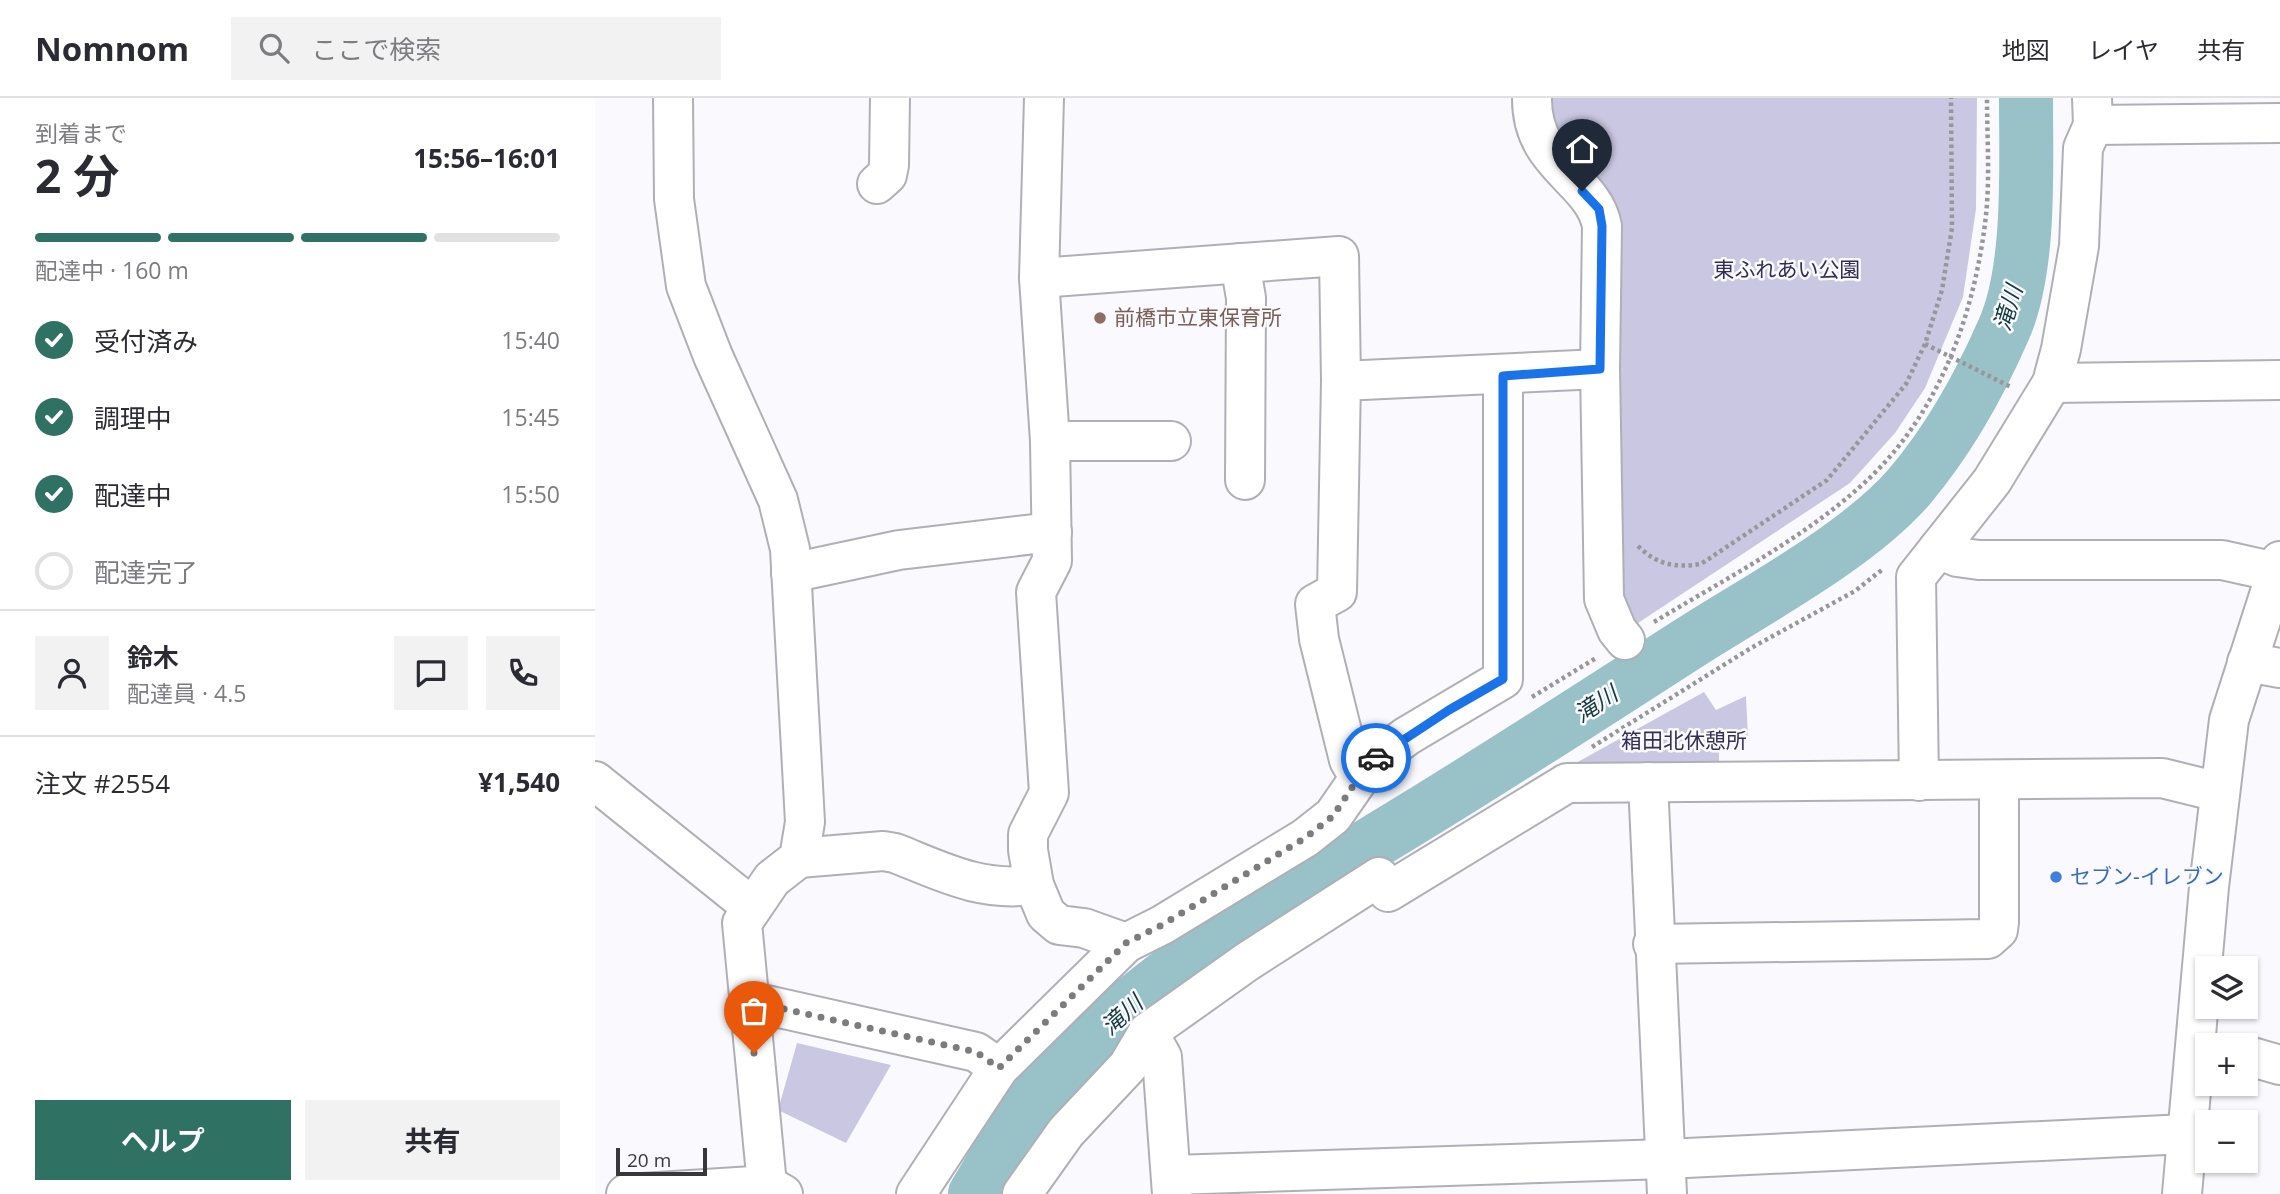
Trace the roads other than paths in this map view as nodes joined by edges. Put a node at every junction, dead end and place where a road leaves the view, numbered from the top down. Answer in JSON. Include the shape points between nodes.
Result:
{"nodes":[{"id":1,"x":673,"y":98,"type":"edge"},
{"id":2,"x":890,"y":98,"type":"edge"},
{"id":3,"x":1044,"y":98,"type":"edge"},
{"id":4,"x":1532,"y":98,"type":"edge"},
{"id":5,"x":2092,"y":111,"type":"edge"},
{"id":6,"x":2280,"y":123,"type":"edge"},
{"id":7,"x":877,"y":184,"type":"dead end"},
{"id":8,"x":1240,"y":263,"type":"junction"},
{"id":9,"x":1039,"y":278,"type":"junction"},
{"id":10,"x":1600,"y":369,"type":"junction"},
{"id":11,"x":1503,"y":376,"type":"junction"},
{"id":12,"x":2280,"y":380,"type":"edge"},
{"id":13,"x":1341,"y":381,"type":"junction"},
{"id":14,"x":2035,"y":387,"type":"junction"},
{"id":15,"x":1171,"y":440,"type":"dead end"},
{"id":16,"x":1049,"y":441,"type":"junction"},
{"id":17,"x":1245,"y":480,"type":"dead end"},
{"id":18,"x":1052,"y":533,"type":"junction"},
{"id":19,"x":1938,"y":549,"type":"junction"},
{"id":20,"x":2278,"y":566,"type":"edge"},
{"id":21,"x":791,"y":573,"type":"junction"},
{"id":22,"x":1625,"y":640,"type":"road end"},
{"id":23,"x":2264,"y":665,"type":"edge"},
{"id":24,"x":1359,"y":777,"type":"junction"},
{"id":25,"x":595,"y":781,"type":"edge"},
{"id":26,"x":1919,"y":781,"type":"junction"},
{"id":27,"x":1999,"y":781,"type":"junction"},
{"id":28,"x":1648,"y":782,"type":"junction"},
{"id":29,"x":2219,"y":792,"type":"junction"},
{"id":30,"x":799,"y":859,"type":"junction"},
{"id":31,"x":1034,"y":885,"type":"junction"},
{"id":32,"x":752,"y":907,"type":"junction"},
{"id":33,"x":1126,"y":943,"type":"junction"},
{"id":34,"x":1653,"y":944,"type":"junction"},
{"id":35,"x":749,"y":1001,"type":"junction"},
{"id":36,"x":1148,"y":1032,"type":"junction"},
{"id":37,"x":2201,"y":1033,"type":"edge"},
{"id":38,"x":2258,"y":1059,"type":"edge"},
{"id":39,"x":2280,"y":1065,"type":"edge"},
{"id":40,"x":999,"y":1068,"type":"junction"},
{"id":41,"x":2195,"y":1079,"type":"edge"},
{"id":42,"x":2186,"y":1134,"type":"junction"},
{"id":43,"x":1667,"y":1177,"type":"edge"},
{"id":44,"x":1173,"y":1185,"type":"edge"},
{"id":45,"x":775,"y":1190,"type":"edge"},
{"id":46,"x":626,"y":1194,"type":"edge"},
{"id":47,"x":916,"y":1194,"type":"edge"},
{"id":48,"x":1023,"y":1194,"type":"edge"},
{"id":49,"x":2182,"y":1194,"type":"edge"}],
"edges":[{"from":1,"to":21,"type":"street","via":[[674,199],[687,286],[778,500]]},
{"from":2,"to":7,"type":"street","via":[[889,165],[887,175]]},
{"from":3,"to":9,"type":"street"},
{"from":4,"to":10,"type":"street","via":[[1532,114],[1548,155],[1599,209]]},
{"from":5,"to":6,"type":"street"},
{"from":5,"to":14,"type":"street","via":[[2083,148],[2079,246],[2061,349]]},
{"from":8,"to":9,"type":"street"},
{"from":8,"to":13,"type":"street","via":[[1339,256]]},
{"from":8,"to":17,"type":"street","via":[[1246,298]]},
{"from":9,"to":16,"type":"street"},
{"from":10,"to":11,"type":"street"},
{"from":10,"to":22,"type":"street","via":[[1604,599]]},
{"from":11,"to":13,"type":"street"},
{"from":11,"to":24,"type":"street","via":[[1503,679],[1407,736]]},
{"from":12,"to":14,"type":"street"},
{"from":13,"to":24,"type":"street","via":[[1337,592],[1315,604],[1319,639],[1349,760]]},
{"from":14,"to":19,"type":"street","via":[[1992,481]]},
{"from":15,"to":16,"type":"street"},
{"from":16,"to":18,"type":"street"},
{"from":18,"to":21,"type":"street","via":[[899,550]]},
{"from":18,"to":31,"type":"street","via":[[1052,561],[1035,592],[1049,793],[1028,834]]},
{"from":19,"to":20,"type":"street","via":[[1979,560],[2222,560]]},
{"from":19,"to":26,"type":"street","via":[[1916,577]]},
{"from":20,"to":23,"type":"street"},
{"from":21,"to":30,"type":"street","via":[[806,797]]},
{"from":23,"to":29,"type":"street","via":[[2229,720]]},
{"from":24,"to":33,"type":"street","via":[[1333,816],[1305,838]]},
{"from":25,"to":32,"type":"street"},
{"from":26,"to":27,"type":"street"},
{"from":26,"to":28,"type":"street"},
{"from":27,"to":29,"type":"street","via":[[2162,778]]},
{"from":27,"to":34,"type":"street","via":[[1999,922],[1998,930],[1987,939]]},
{"from":28,"to":34,"type":"street"},
{"from":28,"to":36,"type":"street","via":[[1567,783],[1388,891],[1379,877]]},
{"from":29,"to":37,"type":"street"},
{"from":30,"to":31,"type":"street","via":[[883,851],[972,884]]},
{"from":30,"to":32,"type":"street","via":[[772,879]]},
{"from":31,"to":33,"type":"street","via":[[1046,914],[1059,925],[1084,928]]},
{"from":32,"to":35,"type":"street","via":[[742,923]]},
{"from":33,"to":40,"type":"street"},
{"from":34,"to":43,"type":"street"},
{"from":35,"to":40,"type":"street","via":[[976,1052]]},
{"from":35,"to":45,"type":"street"},
{"from":36,"to":44,"type":"street","via":[[1162,1057]]},
{"from":36,"to":48,"type":"street","via":[[1128,1066],[1066,1132]]},
{"from":38,"to":39,"type":"street"},
{"from":40,"to":47,"type":"street"},
{"from":41,"to":42,"type":"street"},
{"from":42,"to":43,"type":"street"},
{"from":42,"to":49,"type":"street"},
{"from":43,"to":44,"type":"street"},
{"from":45,"to":46,"type":"street"}]}
